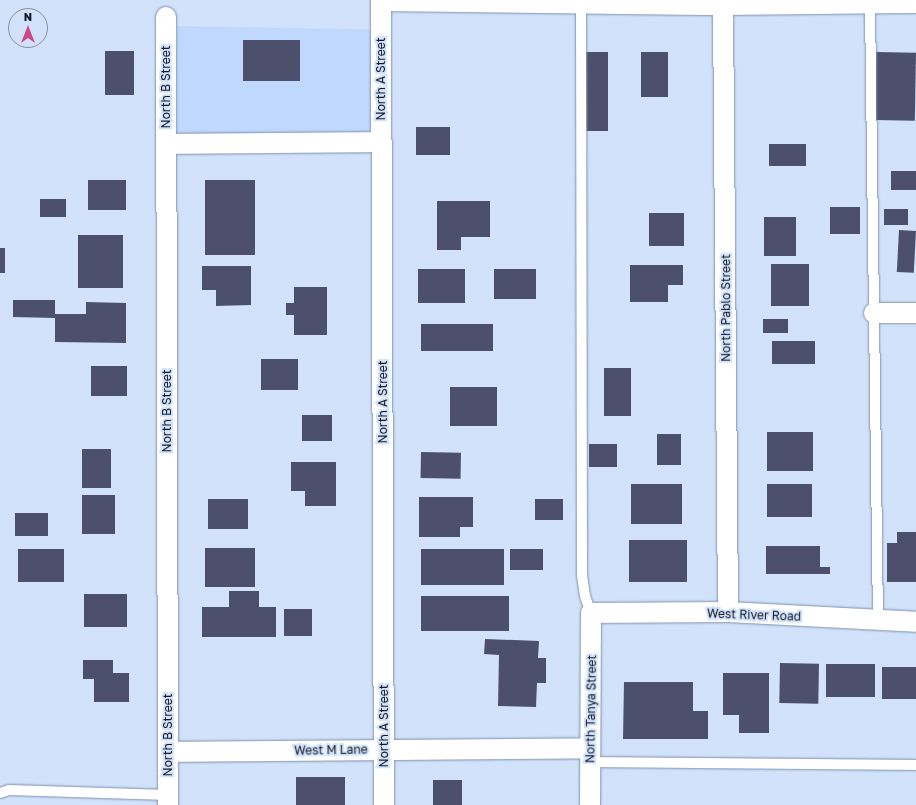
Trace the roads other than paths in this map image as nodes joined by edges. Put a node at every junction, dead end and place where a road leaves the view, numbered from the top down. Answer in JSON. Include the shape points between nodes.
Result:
{"nodes":[{"id":1,"x":382,"y":0,"type":"edge"},
{"id":2,"x":916,"y":2,"type":"edge"},
{"id":3,"x":581,"y":3,"type":"junction"},
{"id":4,"x":870,"y":3,"type":"junction"},
{"id":5,"x":723,"y":4,"type":"junction"},
{"id":6,"x":166,"y":17,"type":"dead end"},
{"id":7,"x":381,"y":142,"type":"junction"},
{"id":8,"x":166,"y":144,"type":"junction"},
{"id":9,"x":874,"y":313,"type":"junction"},
{"id":10,"x":916,"y":313,"type":"edge"},
{"id":11,"x":728,"y":612,"type":"junction"},
{"id":12,"x":591,"y":614,"type":"junction"},
{"id":13,"x":878,"y":621,"type":"junction"},
{"id":14,"x":916,"y":622,"type":"edge"},
{"id":15,"x":384,"y":750,"type":"junction"},
{"id":16,"x":168,"y":752,"type":"junction"},
{"id":17,"x":590,"y":755,"type":"junction"},
{"id":18,"x":916,"y":765,"type":"edge"},
{"id":19,"x":0,"y":793,"type":"edge"},
{"id":20,"x":168,"y":800,"type":"edge"},
{"id":21,"x":384,"y":805,"type":"edge"},
{"id":22,"x":590,"y":805,"type":"edge"}],
"edges":[{"from":1,"to":3,"type":"street"},
{"from":1,"to":7,"type":"street","name":"North A Street"},
{"from":2,"to":4,"type":"street"},
{"from":3,"to":5,"type":"street"},
{"from":3,"to":12,"type":"lane","via":[[582,575]]},
{"from":4,"to":5,"type":"street"},
{"from":4,"to":9,"type":"lane"},
{"from":5,"to":11,"type":"street","name":"North Pablo Street"},
{"from":6,"to":8,"type":"street","name":"North B Street"},
{"from":7,"to":8,"type":"street"},
{"from":7,"to":15,"type":"street","name":"North A Street"},
{"from":8,"to":16,"type":"street","name":"North B Street"},
{"from":9,"to":10,"type":"street"},
{"from":9,"to":13,"type":"lane"},
{"from":11,"to":12,"type":"street","name":"West River Road"},
{"from":11,"to":13,"type":"street","name":"West River Road"},
{"from":12,"to":17,"type":"street","name":"North Tanya Street"},
{"from":13,"to":14,"type":"street","name":"West River Road"},
{"from":15,"to":16,"type":"street","name":"West M Lane"},
{"from":15,"to":17,"type":"street","name":"West M Lane"},
{"from":15,"to":21,"type":"street","name":"North A Street"},
{"from":16,"to":20,"type":"street","name":"North B Street"},
{"from":17,"to":18,"type":"lane"},
{"from":17,"to":22,"type":"street","name":"North Tanya Street"},
{"from":19,"to":20,"type":"lane","via":[[9,790]]}]}
